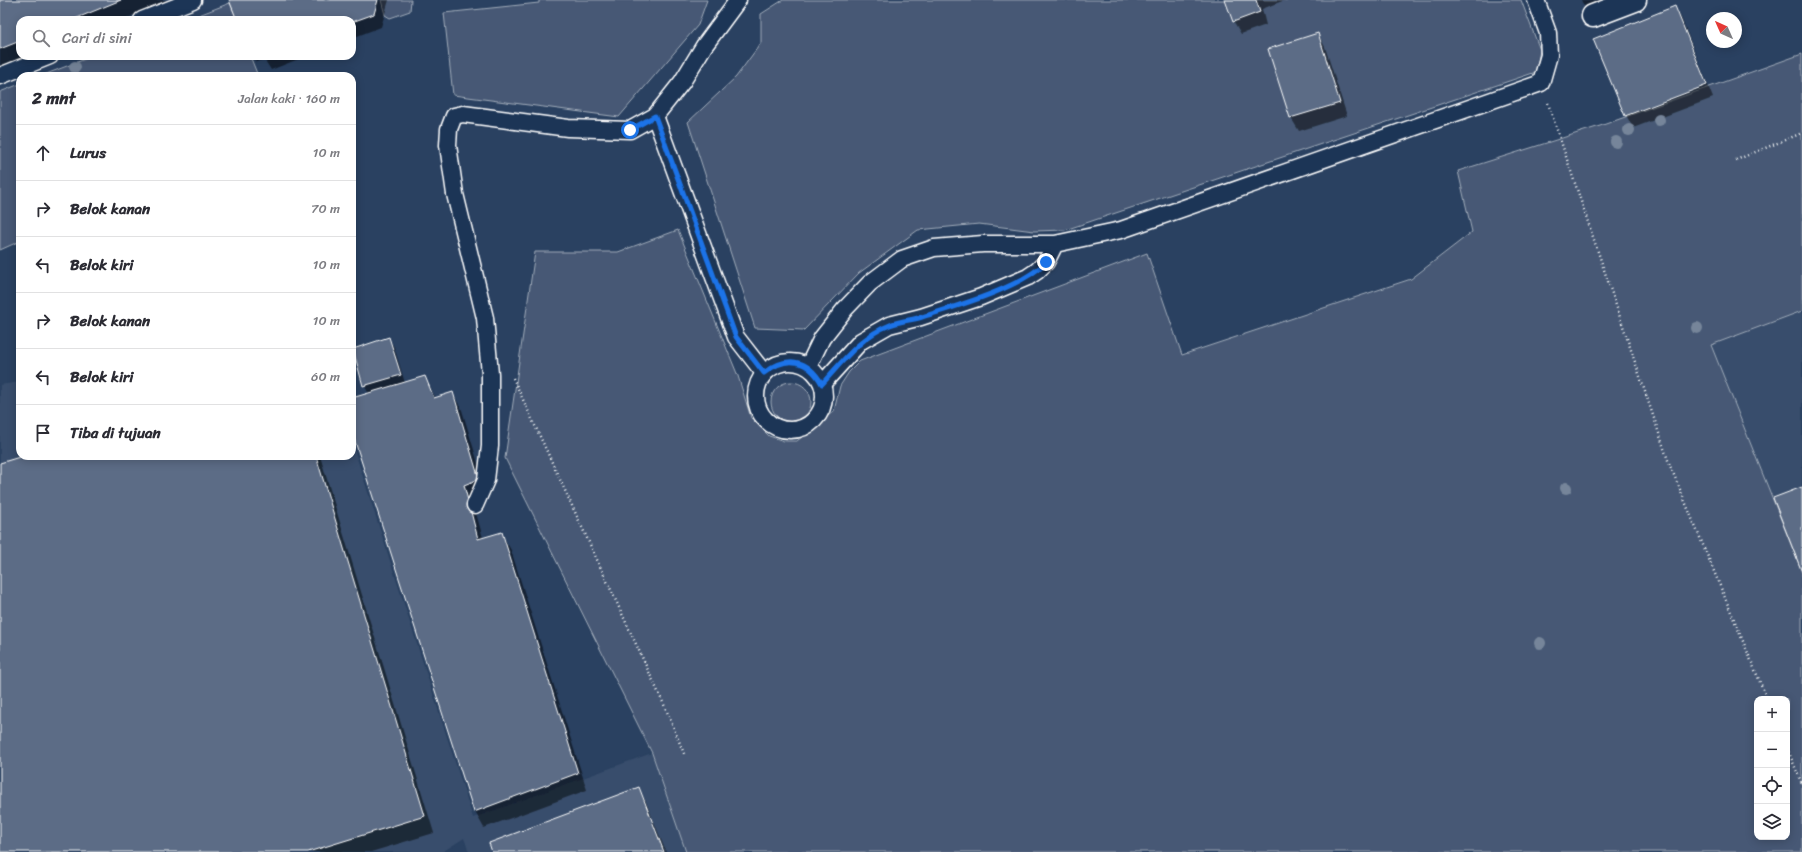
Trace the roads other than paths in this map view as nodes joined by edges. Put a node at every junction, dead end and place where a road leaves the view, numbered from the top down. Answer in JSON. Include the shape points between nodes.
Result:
{"nodes":[{"id":1,"x":193,"y":0,"type":"edge"},
{"id":2,"x":738,"y":0,"type":"edge"},
{"id":3,"x":1536,"y":0,"type":"edge"},
{"id":4,"x":1635,"y":0,"type":"edge"},
{"id":5,"x":152,"y":16,"type":"edge"},
{"id":6,"x":1593,"y":16,"type":"dead end"},
{"id":7,"x":40,"y":60,"type":"edge"},
{"id":8,"x":0,"y":76,"type":"edge"},
{"id":9,"x":655,"y":116,"type":"junction"},
{"id":10,"x":1055,"y":244,"type":"junction"},
{"id":11,"x":808,"y":367,"type":"junction"},
{"id":12,"x":764,"y":373,"type":"junction"},
{"id":13,"x":822,"y":384,"type":"junction"},
{"id":14,"x":475,"y":504,"type":"dead end"}],
"edges":[{"from":1,"to":5,"type":"lane"},
{"from":2,"to":9,"type":"lane","via":[[704,46],[682,82]]},
{"from":3,"to":10,"type":"lane","via":[[1548,33],[1549,55],[1541,83],[1121,230]]},
{"from":4,"to":6,"type":"street"},
{"from":7,"to":8,"type":"lane"},
{"from":9,"to":12,"type":"lane","via":[[736,337]]},
{"from":9,"to":14,"type":"lane","via":[[630,130],[568,128],[463,114],[454,116],[449,129],[448,145],[455,194],[485,318],[490,374],[490,446],[486,480]]},
{"from":10,"to":11,"type":"lane","via":[[983,244],[934,248],[902,259],[844,309],[822,338]]},
{"from":10,"to":13,"type":"lane","via":[[1046,262],[1028,277],[981,297],[889,325],[861,341]]},
{"from":11,"to":12,"type":"lane","via":[[797,362],[785,362],[774,365]]},
{"from":11,"to":13,"type":"lane"},
{"from":12,"to":13,"type":"lane","via":[[755,393],[756,404],[768,423],[783,430],[800,429],[817,416],[824,395]]}]}
